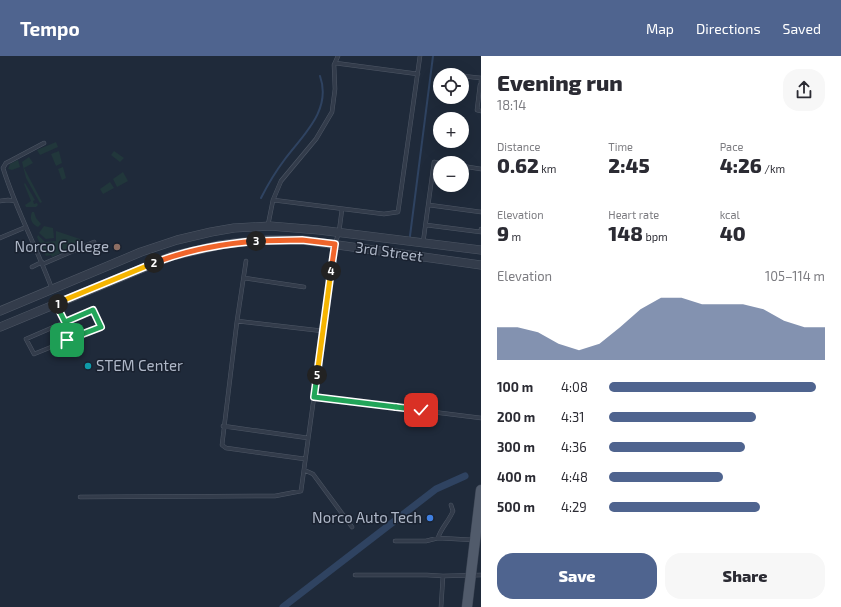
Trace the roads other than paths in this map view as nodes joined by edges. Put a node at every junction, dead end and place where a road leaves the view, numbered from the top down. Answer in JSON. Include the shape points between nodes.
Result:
{"nodes":[{"id":1,"x":338,"y":56,"type":"edge"},
{"id":2,"x":420,"y":56,"type":"edge"},
{"id":3,"x":335,"y":63,"type":"junction"},
{"id":4,"x":418,"y":74,"type":"junction"},
{"id":5,"x":469,"y":77,"type":"edge"},
{"id":6,"x":481,"y":85,"type":"edge"},
{"id":7,"x":481,"y":111,"type":"edge"},
{"id":8,"x":44,"y":143,"type":"dead end"},
{"id":9,"x":469,"y":167,"type":"edge"},
{"id":10,"x":433,"y":169,"type":"edge"},
{"id":11,"x":481,"y":169,"type":"edge"},
{"id":12,"x":273,"y":200,"type":"junction"},
{"id":13,"x":0,"y":201,"type":"edge"},
{"id":14,"x":15,"y":201,"type":"junction"},
{"id":15,"x":428,"y":205,"type":"junction"},
{"id":16,"x":342,"y":208,"type":"junction"},
{"id":17,"x":481,"y":212,"type":"edge"},
{"id":18,"x":426,"y":225,"type":"junction"},
{"id":19,"x":268,"y":226,"type":"junction"},
{"id":20,"x":26,"y":227,"type":"junction"},
{"id":21,"x":481,"y":229,"type":"edge"},
{"id":22,"x":339,"y":232,"type":"junction"},
{"id":23,"x":0,"y":238,"type":"edge"},
{"id":24,"x":94,"y":242,"type":"dead end"},
{"id":25,"x":423,"y":243,"type":"junction"},
{"id":26,"x":34,"y":244,"type":"junction"},
{"id":27,"x":335,"y":244,"type":"junction"},
{"id":28,"x":23,"y":248,"type":"dead end"},
{"id":29,"x":481,"y":250,"type":"edge"},
{"id":30,"x":246,"y":261,"type":"dead end"},
{"id":31,"x":43,"y":263,"type":"junction"},
{"id":32,"x":481,"y":265,"type":"edge"},
{"id":33,"x":32,"y":267,"type":"dead end"},
{"id":34,"x":244,"y":278,"type":"junction"},
{"id":35,"x":304,"y":287,"type":"dead end"},
{"id":36,"x":52,"y":289,"type":"junction"},
{"id":37,"x":57,"y":303,"type":"junction"},
{"id":38,"x":0,"y":311,"type":"edge"},
{"id":39,"x":237,"y":321,"type":"junction"},
{"id":40,"x":65,"y":322,"type":"junction"},
{"id":41,"x":0,"y":327,"type":"edge"},
{"id":42,"x":323,"y":331,"type":"junction"},
{"id":43,"x":314,"y":397,"type":"junction"},
{"id":44,"x":481,"y":418,"type":"edge"},
{"id":45,"x":223,"y":426,"type":"junction"},
{"id":46,"x":308,"y":438,"type":"junction"},
{"id":47,"x":305,"y":459,"type":"junction"},
{"id":48,"x":304,"y":470,"type":"junction"},
{"id":49,"x":481,"y":494,"type":"edge"},
{"id":50,"x":80,"y":497,"type":"dead end"},
{"id":51,"x":451,"y":505,"type":"dead end"},
{"id":52,"x":352,"y":527,"type":"dead end"},
{"id":53,"x":438,"y":538,"type":"junction"},
{"id":54,"x":475,"y":540,"type":"junction"},
{"id":55,"x":395,"y":541,"type":"dead end"},
{"id":56,"x":355,"y":575,"type":"dead end"},
{"id":57,"x":476,"y":575,"type":"edge"},
{"id":58,"x":443,"y":576,"type":"junction"},
{"id":59,"x":441,"y":607,"type":"edge"},
{"id":60,"x":467,"y":607,"type":"edge"}],
"edges":[{"from":1,"to":3,"type":"lane"},
{"from":2,"to":4,"type":"lane"},
{"from":3,"to":4,"type":"lane"},
{"from":3,"to":12,"type":"lane","via":[[332,112],[316,139],[280,181]]},
{"from":4,"to":16,"type":"lane","via":[[398,212],[384,214]]},
{"from":5,"to":6,"type":"lane","via":[[481,78]]},
{"from":6,"to":7,"type":"lane","via":[[477,110]]},
{"from":8,"to":14,"type":"lane","via":[[6,163],[3,168]]},
{"from":9,"to":11,"type":"lane"},
{"from":10,"to":15,"type":"lane"},
{"from":12,"to":16,"type":"lane"},
{"from":12,"to":19,"type":"lane"},
{"from":13,"to":14,"type":"lane"},
{"from":14,"to":20,"type":"lane"},
{"from":15,"to":17,"type":"lane"},
{"from":15,"to":18,"type":"lane"},
{"from":16,"to":22,"type":"lane"},
{"from":18,"to":21,"type":"lane","via":[[481,232]]},
{"from":18,"to":25,"type":"lane"},
{"from":19,"to":22,"type":"street","name":"3rd Street"},
{"from":19,"to":36,"type":"street","name":"3rd Street","via":[[219,230],[177,240]]},
{"from":20,"to":23,"type":"lane"},
{"from":20,"to":26,"type":"lane"},
{"from":22,"to":25,"type":"street","name":"3rd Street"},
{"from":22,"to":27,"type":"lane"},
{"from":24,"to":31,"type":"lane"},
{"from":25,"to":29,"type":"street","name":"3rd Street"},
{"from":26,"to":28,"type":"lane"},
{"from":26,"to":31,"type":"lane"},
{"from":27,"to":32,"type":"street","name":"3rd Street"},
{"from":27,"to":37,"type":"street","name":"3rd Street","via":[[302,240],[267,240],[220,245],[172,256]]},
{"from":27,"to":42,"type":"lane"},
{"from":30,"to":34,"type":"lane"},
{"from":31,"to":33,"type":"lane"},
{"from":31,"to":36,"type":"lane"},
{"from":34,"to":35,"type":"lane"},
{"from":34,"to":39,"type":"lane"},
{"from":36,"to":38,"type":"street","name":"3rd Street"},
{"from":37,"to":40,"type":"lane"},
{"from":37,"to":41,"type":"street","name":"3rd Street"},
{"from":39,"to":42,"type":"lane"},
{"from":39,"to":45,"type":"lane"},
{"from":40,"to":40,"type":"lane","via":[[26,339],[34,354],[101,327],[93,310]]},
{"from":42,"to":43,"type":"lane"},
{"from":43,"to":44,"type":"lane"},
{"from":43,"to":46,"type":"lane"},
{"from":45,"to":46,"type":"lane"},
{"from":45,"to":47,"type":"lane","via":[[222,445],[226,448]]},
{"from":46,"to":47,"type":"lane"},
{"from":47,"to":48,"type":"lane"},
{"from":48,"to":50,"type":"lane","via":[[301,491],[275,496]]},
{"from":48,"to":52,"type":"lane","via":[[313,474]]},
{"from":49,"to":54,"type":"main road"},
{"from":51,"to":53,"type":"lane","via":[[453,511],[450,519]]},
{"from":53,"to":54,"type":"lane"},
{"from":53,"to":55,"type":"lane","via":[[426,541]]},
{"from":54,"to":57,"type":"main road"},
{"from":56,"to":58,"type":"lane"},
{"from":57,"to":58,"type":"lane"},
{"from":57,"to":60,"type":"main road"},
{"from":58,"to":59,"type":"lane"}]}
